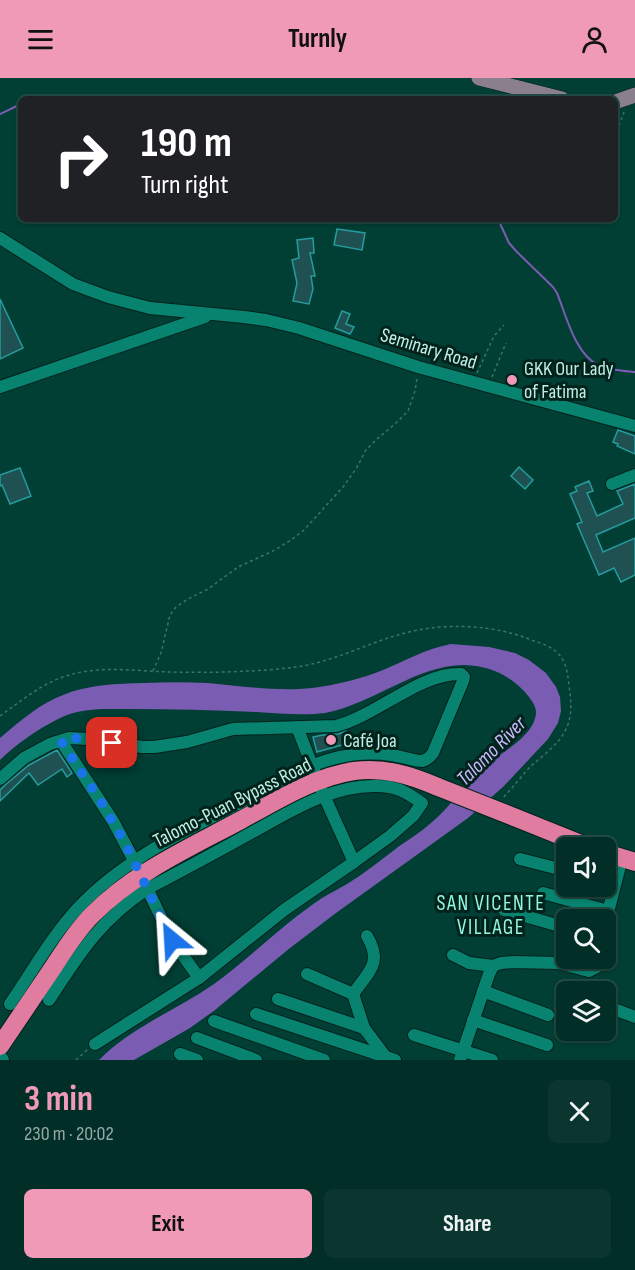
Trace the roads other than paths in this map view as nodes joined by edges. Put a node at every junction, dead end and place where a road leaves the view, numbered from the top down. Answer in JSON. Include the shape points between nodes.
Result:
{"nodes":[{"id":1,"x":479,"y":78,"type":"edge"},
{"id":2,"x":550,"y":96,"type":"edge"},
{"id":3,"x":0,"y":238,"type":"edge"},
{"id":4,"x":212,"y":315,"type":"junction"},
{"id":5,"x":0,"y":387,"type":"edge"},
{"id":6,"x":635,"y":426,"type":"edge"},
{"id":7,"x":635,"y":475,"type":"edge"},
{"id":8,"x":612,"y":484,"type":"dead end"},
{"id":9,"x":297,"y":727,"type":"junction"},
{"id":10,"x":61,"y":741,"type":"junction"},
{"id":11,"x":0,"y":779,"type":"edge"},
{"id":12,"x":318,"y":781,"type":"junction"},
{"id":13,"x":563,"y":837,"type":"edge"},
{"id":14,"x":520,"y":859,"type":"dead end"},
{"id":15,"x":354,"y":862,"type":"junction"},
{"id":16,"x":556,"y":868,"type":"edge"},
{"id":17,"x":141,"y":875,"type":"junction"},
{"id":18,"x":543,"y":893,"type":"dead end"},
{"id":19,"x":590,"y":909,"type":"edge"},
{"id":20,"x":504,"y":910,"type":"dead end"},
{"id":21,"x":556,"y":925,"type":"edge"},
{"id":22,"x":367,"y":936,"type":"dead end"},
{"id":23,"x":453,"y":955,"type":"dead end"},
{"id":24,"x":556,"y":963,"type":"edge"},
{"id":25,"x":493,"y":966,"type":"junction"},
{"id":26,"x":307,"y":974,"type":"dead end"},
{"id":27,"x":199,"y":978,"type":"junction"},
{"id":28,"x":483,"y":991,"type":"junction"},
{"id":29,"x":353,"y":994,"type":"junction"},
{"id":30,"x":278,"y":999,"type":"dead end"},
{"id":31,"x":49,"y":1000,"type":"dead end"},
{"id":32,"x":10,"y":1004,"type":"dead end"},
{"id":33,"x":616,"y":1010,"type":"edge"},
{"id":34,"x":256,"y":1014,"type":"dead end"},
{"id":35,"x":548,"y":1015,"type":"dead end"},
{"id":36,"x":635,"y":1017,"type":"edge"},
{"id":37,"x":473,"y":1020,"type":"junction"},
{"id":38,"x":214,"y":1021,"type":"dead end"},
{"id":39,"x":364,"y":1028,"type":"junction"},
{"id":40,"x":414,"y":1035,"type":"dead end"},
{"id":41,"x":197,"y":1038,"type":"dead end"},
{"id":42,"x":95,"y":1044,"type":"road end"},
{"id":43,"x":547,"y":1045,"type":"dead end"},
{"id":44,"x":0,"y":1046,"type":"edge"},
{"id":45,"x":180,"y":1054,"type":"dead end"},
{"id":46,"x":0,"y":1055,"type":"edge"},
{"id":47,"x":461,"y":1055,"type":"edge"},
{"id":48,"x":389,"y":1059,"type":"edge"},
{"id":49,"x":3,"y":1060,"type":"edge"},
{"id":50,"x":197,"y":1060,"type":"edge"},
{"id":51,"x":256,"y":1060,"type":"edge"},
{"id":52,"x":324,"y":1060,"type":"edge"},
{"id":53,"x":492,"y":1060,"type":"edge"}],
"edges":[{"from":1,"to":2,"type":"main road"},
{"from":3,"to":4,"type":"street","name":"Seminary Road","via":[[88,291],[150,308]]},
{"from":4,"to":5,"type":"street"},
{"from":4,"to":6,"type":"street","name":"Seminary Road","via":[[266,320],[299,328],[418,367]]},
{"from":7,"to":8,"type":"street"},
{"from":9,"to":10,"type":"street","via":[[233,729],[154,747],[78,738]]},
{"from":9,"to":12,"type":"street"},
{"from":9,"to":12,"type":"street","via":[[343,725],[432,679],[449,674],[464,677],[433,753],[427,759],[375,753],[340,757]]},
{"from":10,"to":11,"type":"street","via":[[24,758]]},
{"from":10,"to":17,"type":"street","via":[[113,821]]},
{"from":12,"to":13,"type":"highway","name":"Talomo-Puan Bypass Road","bridge":true,"via":[[352,771],[401,773]]},
{"from":12,"to":15,"type":"street"},
{"from":12,"to":15,"type":"street","via":[[350,788],[401,789],[422,803],[406,822]]},
{"from":12,"to":17,"type":"highway","name":"Talomo-Puan Bypass Road"},
{"from":14,"to":16,"type":"street"},
{"from":15,"to":27,"type":"street","via":[[284,910]]},
{"from":17,"to":27,"type":"street","via":[[172,940]]},
{"from":17,"to":31,"type":"street","via":[[131,900],[81,951]]},
{"from":17,"to":32,"type":"street","via":[[116,873],[96,890],[66,921]]},
{"from":17,"to":44,"type":"highway","name":"Talomo-Puan Bypass Road","via":[[106,901],[81,927]]},
{"from":18,"to":19,"type":"street"},
{"from":20,"to":21,"type":"street"},
{"from":22,"to":29,"type":"street","via":[[374,961]]},
{"from":23,"to":25,"type":"street","via":[[469,963]]},
{"from":24,"to":25,"type":"street","via":[[513,962]]},
{"from":25,"to":28,"type":"street"},
{"from":26,"to":29,"type":"street"},
{"from":27,"to":42,"type":"street"},
{"from":28,"to":35,"type":"street"},
{"from":28,"to":37,"type":"street"},
{"from":29,"to":39,"type":"street"},
{"from":30,"to":39,"type":"street"},
{"from":33,"to":36,"type":"street"},
{"from":34,"to":48,"type":"street"},
{"from":37,"to":43,"type":"street"},
{"from":37,"to":47,"type":"street"},
{"from":38,"to":52,"type":"street"},
{"from":39,"to":48,"type":"street"},
{"from":40,"to":47,"type":"street"},
{"from":41,"to":51,"type":"street"},
{"from":45,"to":50,"type":"street"},
{"from":46,"to":49,"type":"street"},
{"from":47,"to":53,"type":"street"}]}
